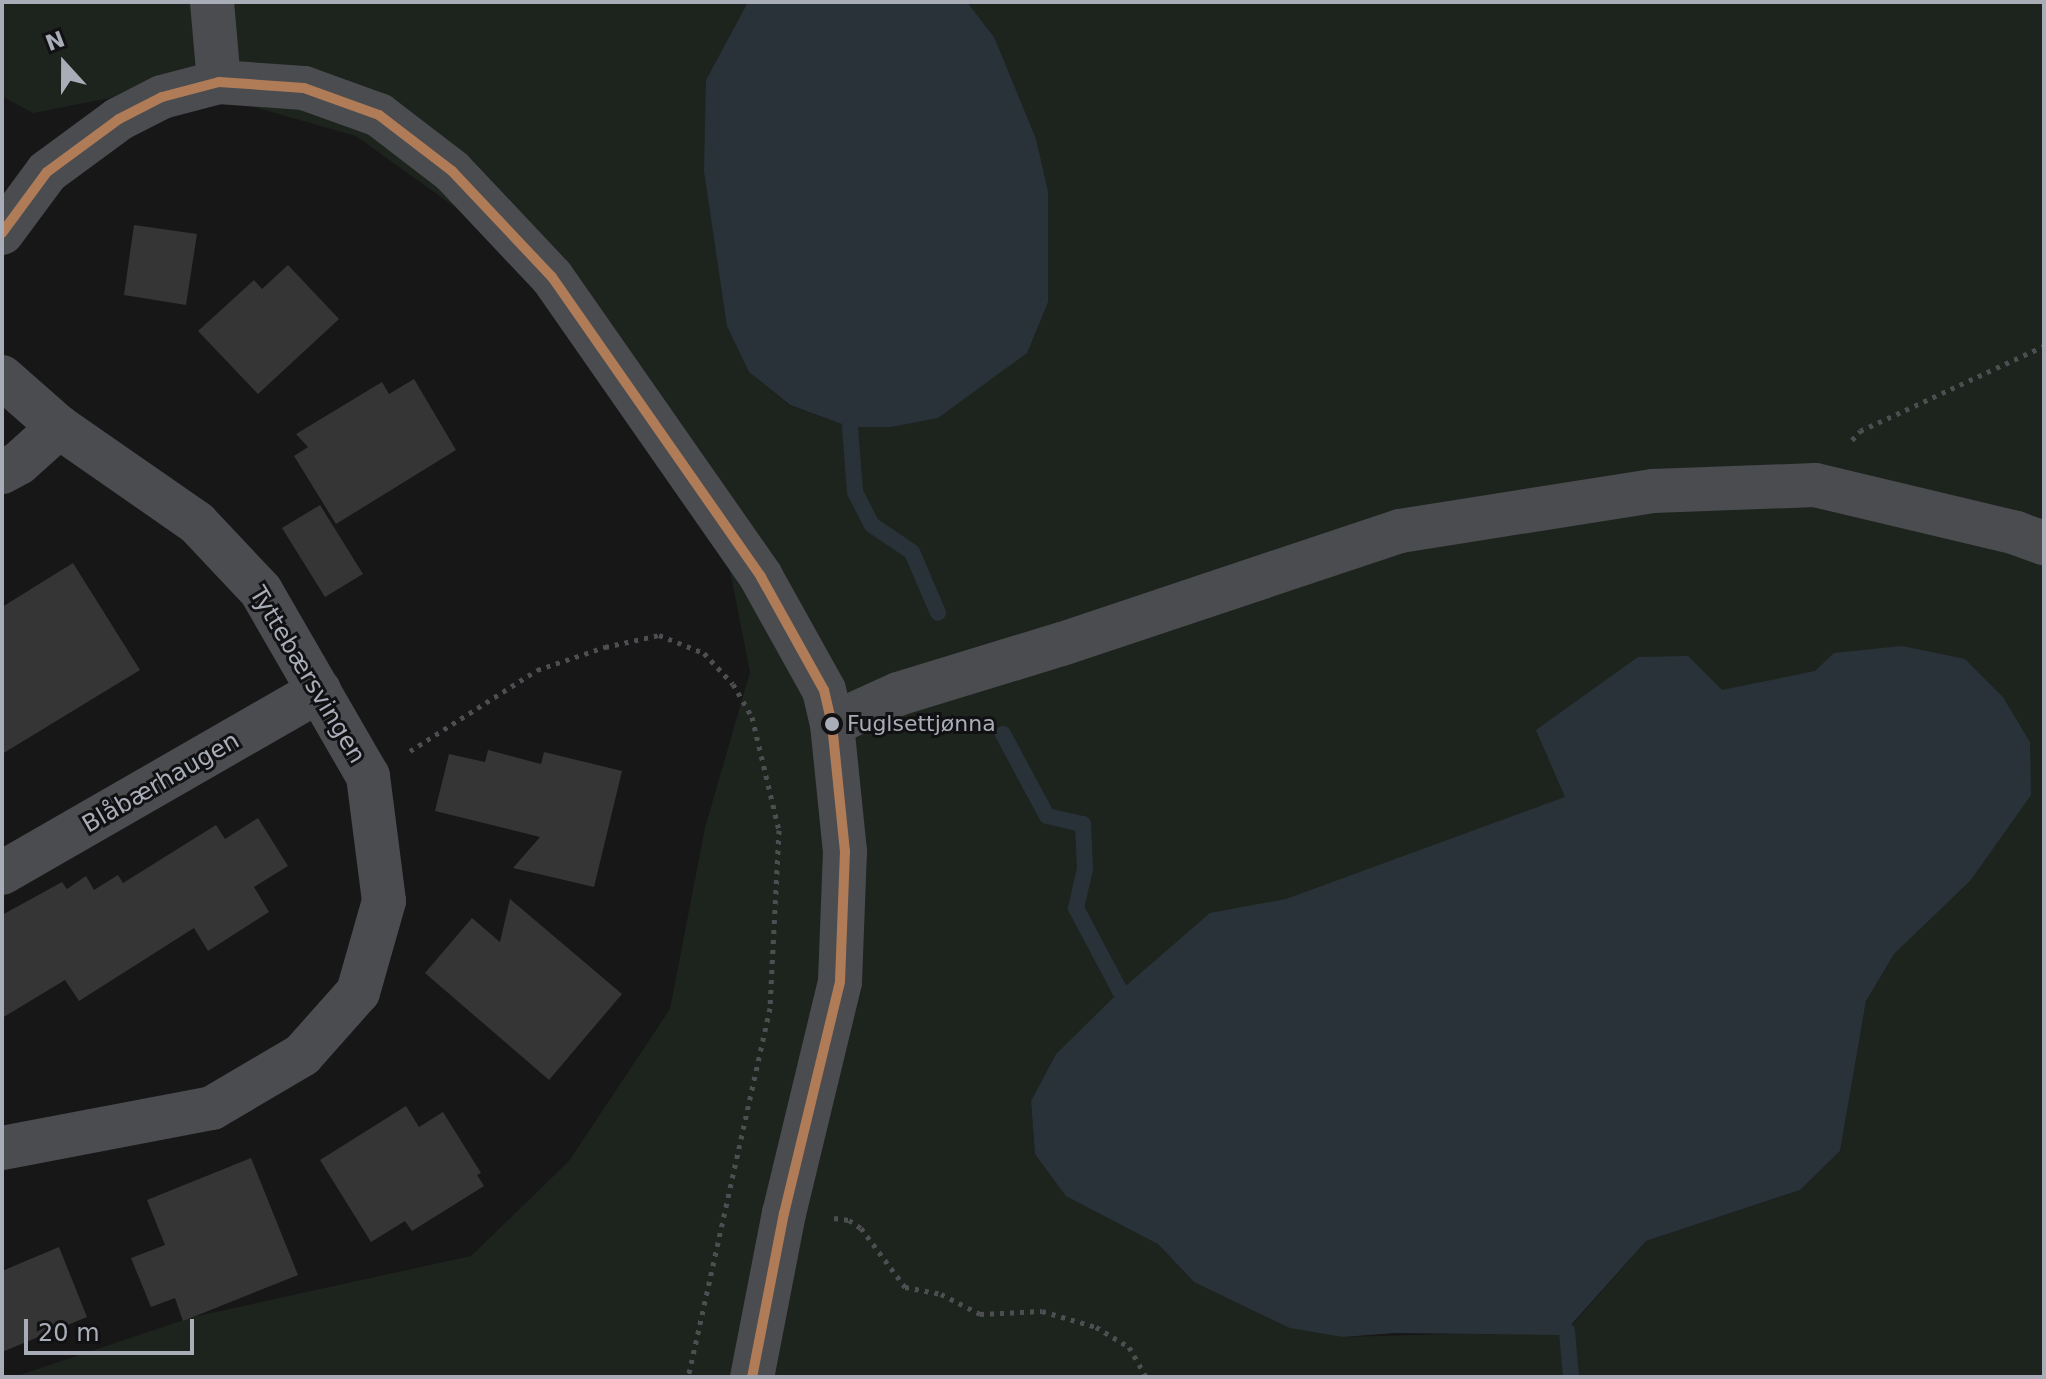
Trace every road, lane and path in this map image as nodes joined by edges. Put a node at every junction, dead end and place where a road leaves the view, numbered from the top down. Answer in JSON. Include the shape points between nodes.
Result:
{"nodes":[{"id":1,"x":212,"y":2,"type":"edge"},
{"id":2,"x":219,"y":82,"type":"junction"},
{"id":3,"x":2,"y":233,"type":"edge"},
{"id":4,"x":2044,"y":346,"type":"edge"},
{"id":5,"x":2,"y":377,"type":"edge"},
{"id":6,"x":59,"y":427,"type":"junction"},
{"id":7,"x":2,"y":472,"type":"edge"},
{"id":8,"x":1815,"y":485,"type":"junction"},
{"id":9,"x":2044,"y":543,"type":"edge"},
{"id":10,"x":319,"y":691,"type":"junction"},
{"id":11,"x":832,"y":724,"type":"junction"},
{"id":12,"x":368,"y":776,"type":"junction"},
{"id":13,"x":2,"y":873,"type":"edge"},
{"id":14,"x":2,"y":1148,"type":"edge"},
{"id":15,"x":784,"y":1213,"type":"junction"},
{"id":16,"x":688,"y":1377,"type":"edge"},
{"id":17,"x":752,"y":1377,"type":"edge"},
{"id":18,"x":1146,"y":1377,"type":"edge"}],
"edges":[{"from":1,"to":2,"type":"street"},
{"from":2,"to":3,"type":"street","via":[[162,97],[119,119],[47,172]]},
{"from":2,"to":11,"type":"street","via":[[304,88],[379,115],[452,171],[552,277],[761,577],[824,690]]},
{"from":4,"to":8,"type":"path","via":[[1860,431]]},
{"from":5,"to":6,"type":"street","name":"Tyttebærsvingen"},
{"from":6,"to":7,"type":"street"},
{"from":6,"to":10,"type":"street","name":"Tyttebærsvingen","via":[[197,523],[261,591]]},
{"from":8,"to":9,"type":"street"},
{"from":8,"to":11,"type":"street","via":[[1653,491],[1400,531],[898,694]]},
{"from":10,"to":12,"type":"street","name":"Tyttebærsvingen"},
{"from":10,"to":13,"type":"street","name":"Blåbærhaugen"},
{"from":11,"to":15,"type":"street","via":[[845,851],[840,982]]},
{"from":12,"to":14,"type":"street","name":"Tyttebærsvingen","via":[[384,901],[358,992],[302,1055],[212,1108]]},
{"from":12,"to":16,"type":"path","via":[[537,670],[659,635],[704,653],[733,684],[752,717],[779,830],[770,1008]]},
{"from":15,"to":17,"type":"street"},
{"from":15,"to":18,"type":"path","via":[[849,1220],[861,1228],[905,1287],[941,1294],[980,1314],[1042,1311],[1096,1327],[1129,1347]]}]}
